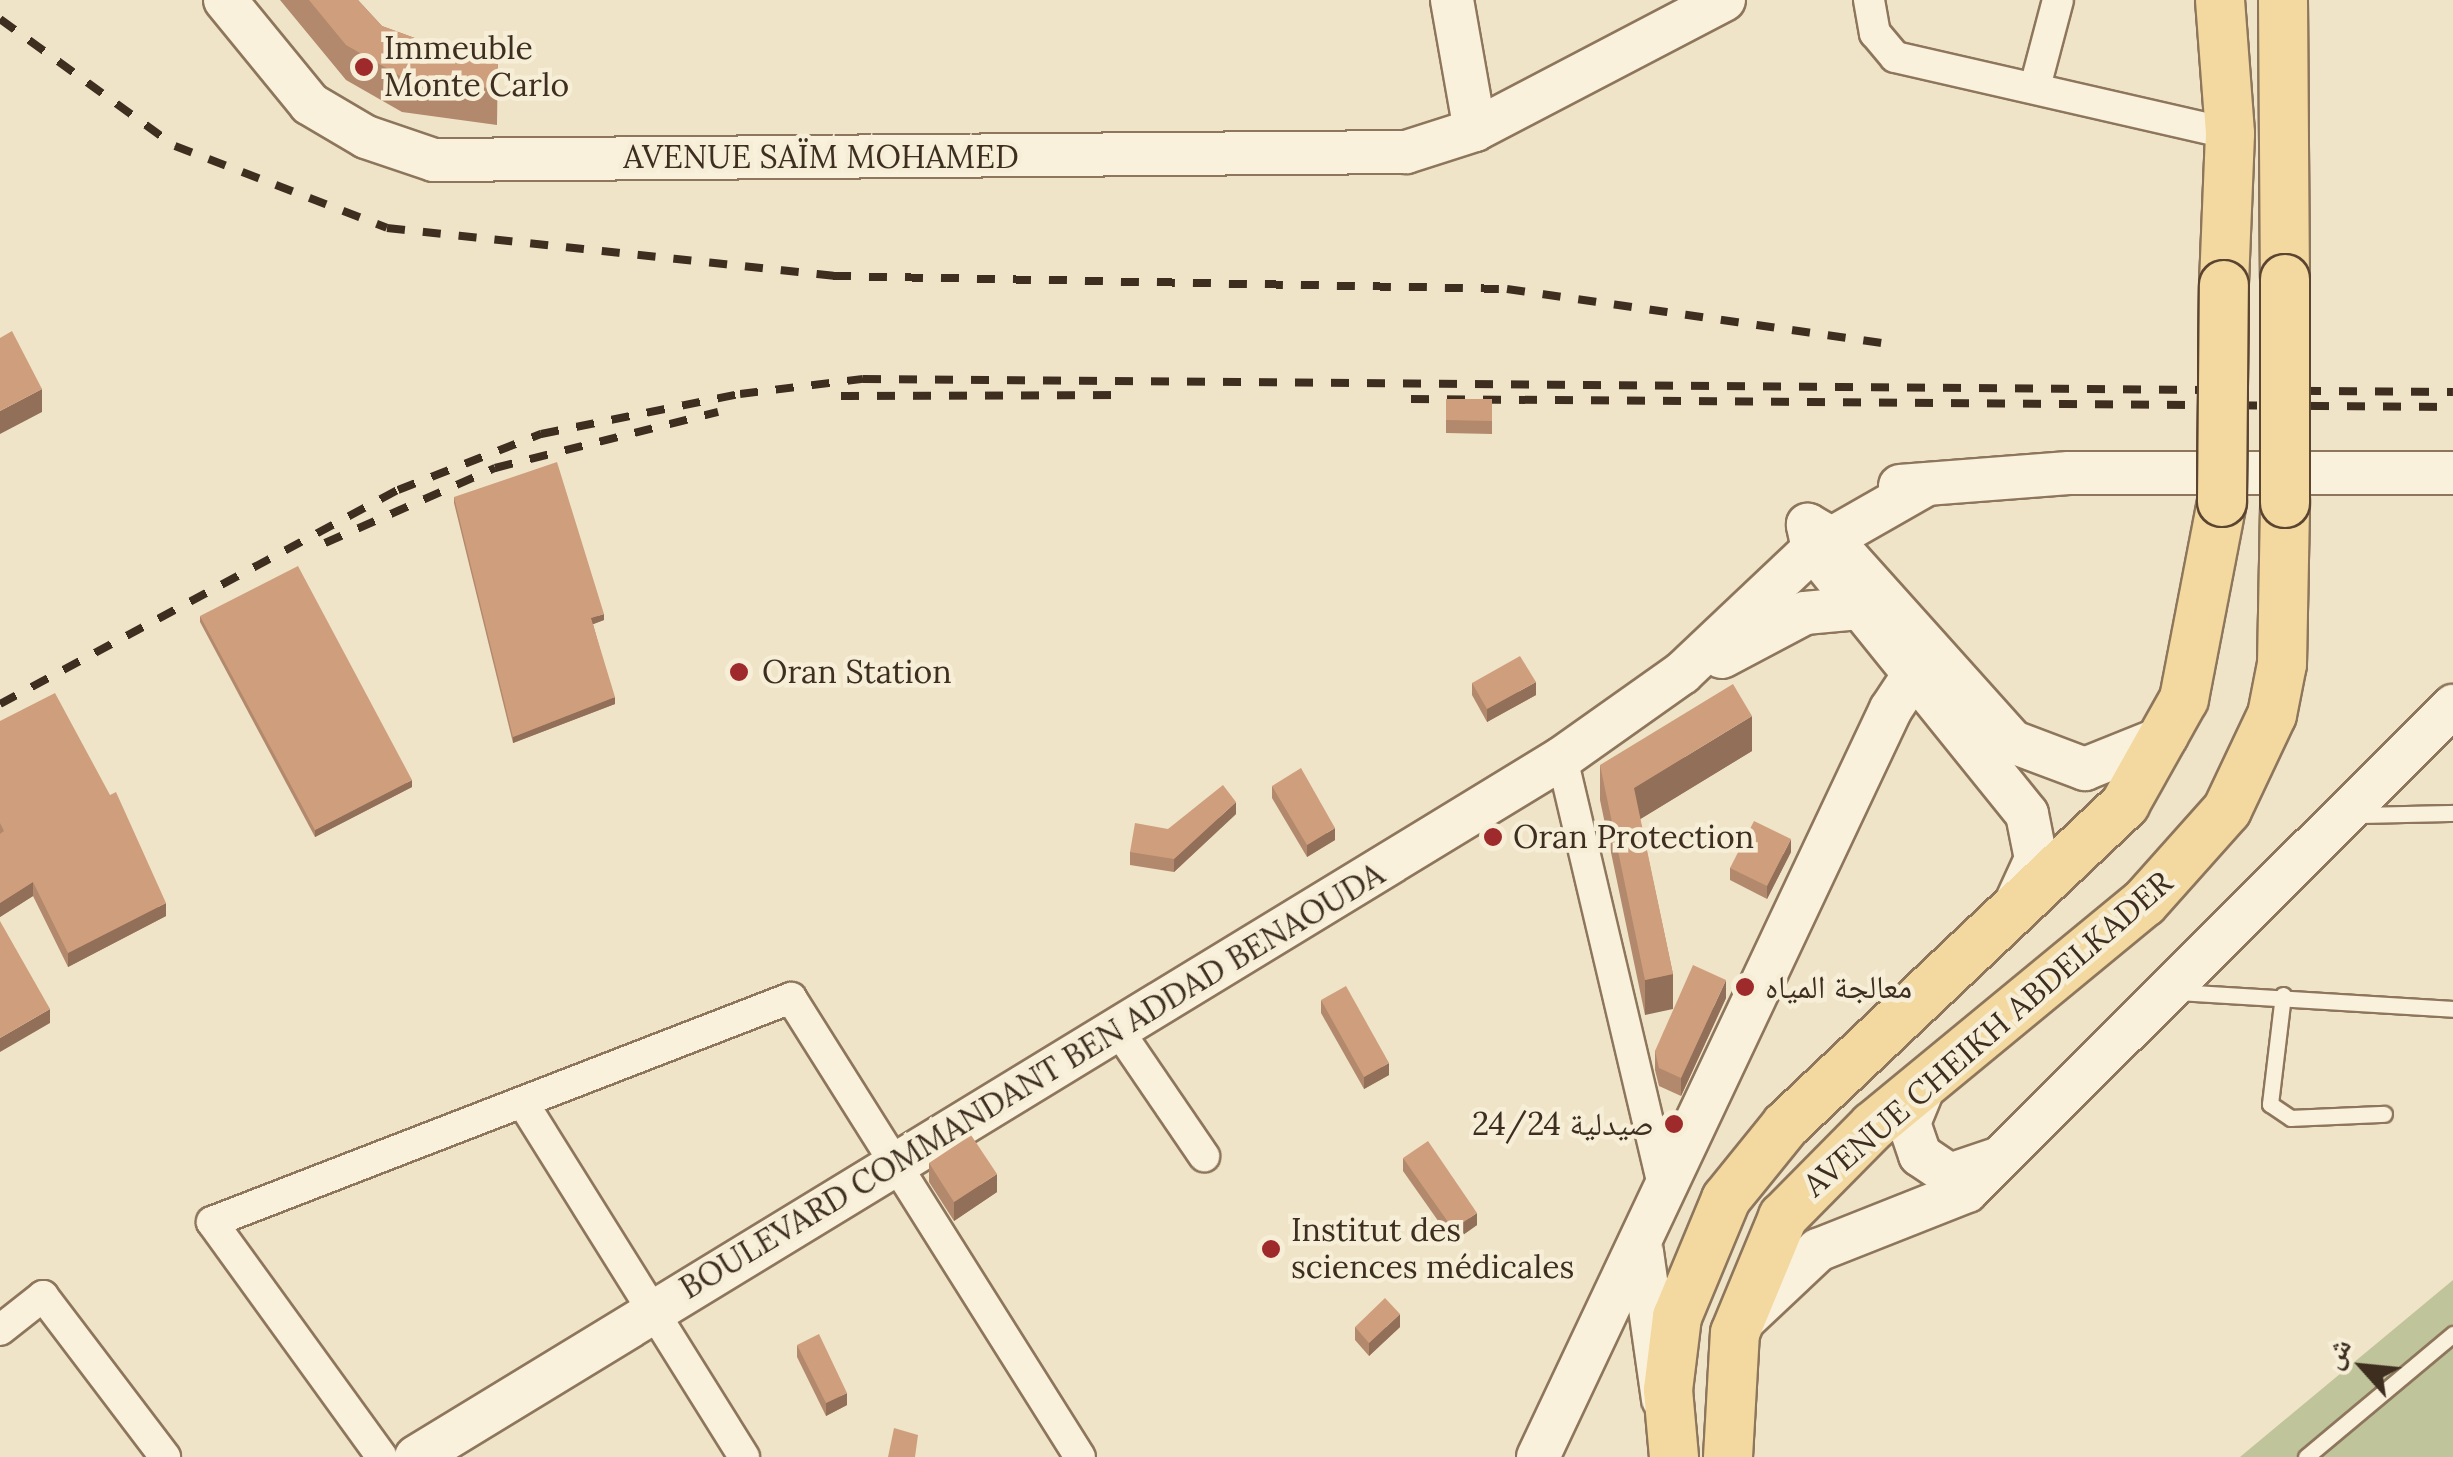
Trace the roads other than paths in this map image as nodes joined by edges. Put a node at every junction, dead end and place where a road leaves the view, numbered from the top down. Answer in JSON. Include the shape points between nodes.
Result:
{"nodes":[{"id":1,"x":226,"y":0,"type":"edge"},
{"id":2,"x":1452,"y":0,"type":"edge"},
{"id":3,"x":1724,"y":0,"type":"edge"},
{"id":4,"x":1869,"y":0,"type":"edge"},
{"id":5,"x":2058,"y":0,"type":"edge"},
{"id":6,"x":2220,"y":0,"type":"edge"},
{"id":7,"x":2284,"y":0,"type":"edge"},
{"id":8,"x":2035,"y":88,"type":"junction"},
{"id":9,"x":1476,"y":130,"type":"junction"},
{"id":10,"x":2230,"y":134,"type":"junction"},
{"id":11,"x":2399,"y":471,"type":"junction"},
{"id":12,"x":2453,"y":473,"type":"edge"},
{"id":13,"x":2453,"y":490,"type":"edge"},
{"id":14,"x":1817,"y":537,"type":"junction"},
{"id":15,"x":1860,"y":608,"type":"junction"},
{"id":16,"x":1911,"y":656,"type":"junction"},
{"id":17,"x":1696,"y":662,"type":"junction"},
{"id":18,"x":1643,"y":696,"type":"junction"},
{"id":19,"x":2453,"y":706,"type":"edge"},
{"id":20,"x":2167,"y":736,"type":"junction"},
{"id":21,"x":1562,"y":758,"type":"junction"},
{"id":22,"x":2453,"y":813,"type":"edge"},
{"id":23,"x":2348,"y":816,"type":"junction"},
{"id":24,"x":1992,"y":938,"type":"junction"},
{"id":25,"x":2173,"y":992,"type":"junction"},
{"id":26,"x":2283,"y":994,"type":"junction"},
{"id":27,"x":2453,"y":1009,"type":"edge"},
{"id":28,"x":1118,"y":1030,"type":"junction"},
{"id":29,"x":1925,"y":1084,"type":"junction"},
{"id":30,"x":523,"y":1103,"type":"junction"},
{"id":31,"x":2384,"y":1114,"type":"dead end"},
{"id":32,"x":1204,"y":1156,"type":"dead end"},
{"id":33,"x":1998,"y":1159,"type":"junction"},
{"id":34,"x":894,"y":1162,"type":"junction"},
{"id":35,"x":1664,"y":1195,"type":"junction"},
{"id":36,"x":1642,"y":1247,"type":"junction"},
{"id":37,"x":652,"y":1312,"type":"junction"},
{"id":38,"x":0,"y":1330,"type":"edge"},
{"id":39,"x":1735,"y":1333,"type":"junction"},
{"id":40,"x":2448,"y":1338,"type":"edge"},
{"id":41,"x":2453,"y":1357,"type":"edge"},
{"id":42,"x":1578,"y":1385,"type":"junction"},
{"id":43,"x":1671,"y":1439,"type":"edge"},
{"id":44,"x":166,"y":1457,"type":"edge"},
{"id":45,"x":382,"y":1457,"type":"edge"},
{"id":46,"x":416,"y":1457,"type":"edge"},
{"id":47,"x":744,"y":1457,"type":"edge"},
{"id":48,"x":1080,"y":1457,"type":"edge"},
{"id":49,"x":1538,"y":1457,"type":"edge"},
{"id":50,"x":1728,"y":1457,"type":"edge"},
{"id":51,"x":2306,"y":1457,"type":"edge"}],
"edges":[{"from":1,"to":9,"type":"street","name":"AVENUE SAÏM MOHAMED","via":[[310,104],[366,137],[434,160],[1406,152]]},
{"from":2,"to":9,"type":"street"},
{"from":3,"to":9,"type":"street","name":"AVENUE SAÏM MOHAMED"},
{"from":4,"to":8,"type":"street","via":[[1875,34],[1896,57]]},
{"from":5,"to":8,"type":"street"},
{"from":6,"to":10,"type":"main road","name":"AVENUE CHEIKH ABDELKADER"},
{"from":7,"to":29,"type":"main road","name":"AVENUE CHEIKH ABDELKADER","bridge":true,"via":[[2282,664],[2266,732],[2227,810],[2144,903]]},
{"from":8,"to":10,"type":"street"},
{"from":10,"to":20,"type":"main road","name":"AVENUE CHEIKH ABDELKADER","bridge":true,"via":[[2222,502],[2208,612]]},
{"from":11,"to":12,"type":"street","name":"BOULEVARD COMMANDANT BEN ADDAD BENAOUDA"},
{"from":11,"to":13,"type":"street"},
{"from":11,"to":14,"type":"street","name":"BOULEVARD COMMANDANT BEN ADDAD BENAOUDA","via":[[2069,473],[1925,484]]},
{"from":14,"to":15,"type":"street"},
{"from":14,"to":16,"type":"street"},
{"from":14,"to":17,"type":"street","name":"BOULEVARD COMMANDANT BEN ADDAD BENAOUDA"},
{"from":14,"to":18,"type":"street","name":"BOULEVARD COMMANDANT BEN ADDAD BENAOUDA","via":[[1666,659]]},
{"from":15,"to":16,"type":"street"},
{"from":15,"to":17,"type":"street","via":[[1805,613]]},
{"from":16,"to":20,"type":"street","via":[[1995,727],[2064,767],[2102,766]]},
{"from":16,"to":24,"type":"street","via":[[2018,798],[2036,840],[2029,880]]},
{"from":16,"to":35,"type":"street"},
{"from":17,"to":18,"type":"street","name":"BOULEVARD COMMANDANT BEN ADDAD BENAOUDA"},
{"from":18,"to":21,"type":"street","name":"BOULEVARD COMMANDANT BEN ADDAD BENAOUDA"},
{"from":19,"to":23,"type":"street"},
{"from":20,"to":24,"type":"main road","name":"AVENUE CHEIKH ABDELKADER","via":[[2125,804]]},
{"from":21,"to":28,"type":"street","name":"BOULEVARD COMMANDANT BEN ADDAD BENAOUDA"},
{"from":21,"to":35,"type":"street"},
{"from":22,"to":23,"type":"lane"},
{"from":23,"to":25,"type":"street"},
{"from":24,"to":43,"type":"main road","name":"AVENUE CHEIKH ABDELKADER","via":[[1800,1112],[1726,1199],[1677,1317]]},
{"from":25,"to":26,"type":"lane"},
{"from":25,"to":33,"type":"street"},
{"from":26,"to":27,"type":"lane"},
{"from":26,"to":31,"type":"lane","via":[[2270,1104],[2291,1118]]},
{"from":28,"to":32,"type":"street"},
{"from":28,"to":34,"type":"street","name":"BOULEVARD COMMANDANT BEN ADDAD BENAOUDA"},
{"from":29,"to":33,"type":"street","via":[[1909,1123],[1920,1155],[1950,1175]]},
{"from":29,"to":39,"type":"main road","name":"AVENUE CHEIKH ABDELKADER","via":[[1783,1217]]},
{"from":30,"to":34,"type":"street","via":[[791,998]]},
{"from":30,"to":37,"type":"street"},
{"from":30,"to":45,"type":"street","via":[[212,1222]]},
{"from":33,"to":39,"type":"street","via":[[1949,1206],[1797,1262]]},
{"from":34,"to":37,"type":"street","name":"BOULEVARD COMMANDANT BEN ADDAD BENAOUDA"},
{"from":34,"to":48,"type":"street"},
{"from":35,"to":36,"type":"street"},
{"from":36,"to":42,"type":"street"},
{"from":36,"to":43,"type":"street","via":[[1648,1340]]},
{"from":37,"to":46,"type":"street","name":"BOULEVARD COMMANDANT BEN ADDAD BENAOUDA"},
{"from":37,"to":47,"type":"street"},
{"from":38,"to":44,"type":"street","via":[[43,1296]]},
{"from":39,"to":50,"type":"main road","name":"AVENUE CHEIKH ABDELKADER"},
{"from":40,"to":41,"type":"lane"},
{"from":40,"to":51,"type":"lane"},
{"from":42,"to":43,"type":"street","via":[[1605,1370],[1628,1375]]},
{"from":42,"to":49,"type":"street"}]}
